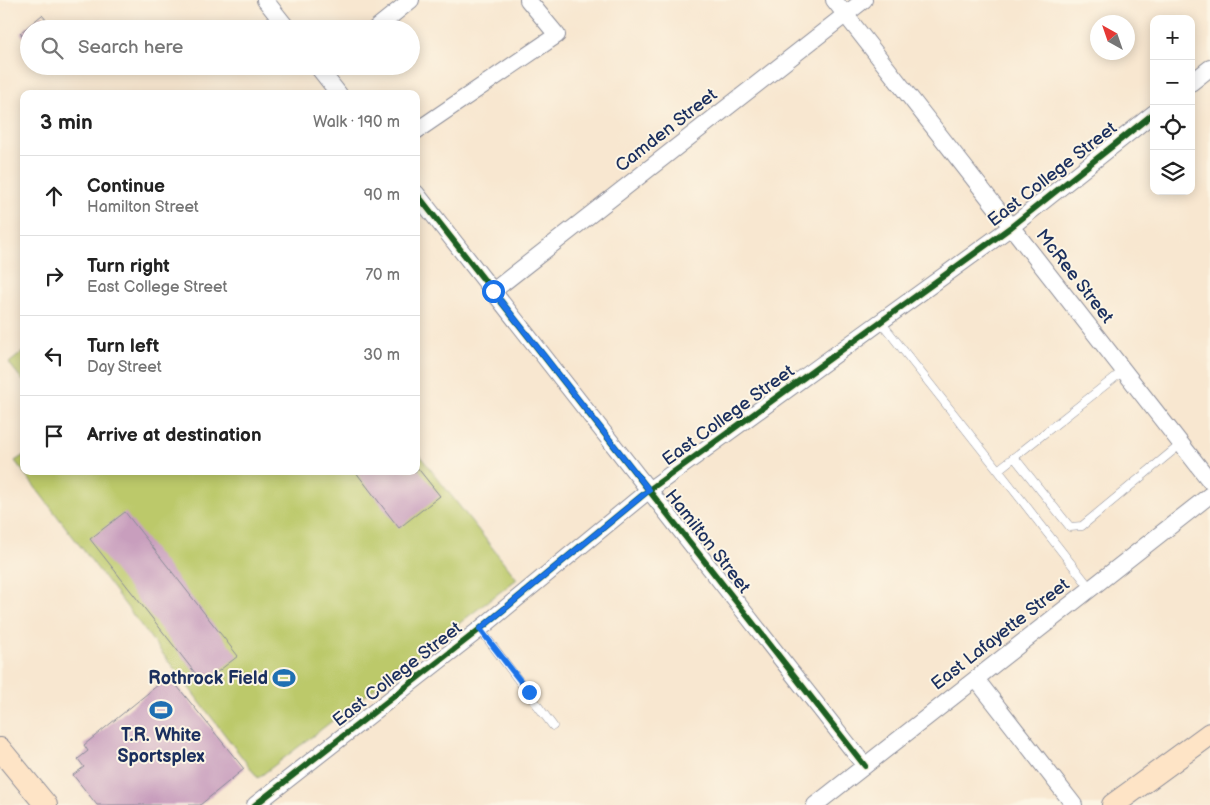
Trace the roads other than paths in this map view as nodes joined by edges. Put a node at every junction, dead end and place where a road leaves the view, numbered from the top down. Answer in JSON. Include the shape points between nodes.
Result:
{"nodes":[{"id":1,"x":265,"y":0,"type":"edge"},
{"id":2,"x":411,"y":0,"type":"edge"},
{"id":3,"x":528,"y":0,"type":"edge"},
{"id":4,"x":834,"y":0,"type":"edge"},
{"id":5,"x":864,"y":0,"type":"edge"},
{"id":6,"x":844,"y":15,"type":"junction"},
{"id":7,"x":281,"y":20,"type":"edge"},
{"id":8,"x":386,"y":20,"type":"edge"},
{"id":9,"x":1210,"y":68,"type":"edge"},
{"id":10,"x":326,"y":75,"type":"edge"},
{"id":11,"x":1195,"y":80,"type":"edge"},
{"id":12,"x":336,"y":90,"type":"edge"},
{"id":13,"x":1150,"y":116,"type":"edge"},
{"id":14,"x":420,"y":128,"type":"edge"},
{"id":15,"x":420,"y":198,"type":"edge"},
{"id":16,"x":1011,"y":226,"type":"junction"},
{"id":17,"x":493,"y":291,"type":"junction"},
{"id":18,"x":881,"y":322,"type":"junction"},
{"id":19,"x":1123,"y":371,"type":"junction"},
{"id":20,"x":1181,"y":444,"type":"junction"},
{"id":21,"x":1014,"y":457,"type":"junction"},
{"id":22,"x":998,"y":470,"type":"junction"},
{"id":23,"x":1210,"y":481,"type":"edge"},
{"id":24,"x":649,"y":490,"type":"junction"},
{"id":25,"x":1210,"y":495,"type":"edge"},
{"id":26,"x":1091,"y":589,"type":"junction"},
{"id":27,"x":480,"y":629,"type":"junction"},
{"id":28,"x":976,"y":679,"type":"junction"},
{"id":29,"x":553,"y":726,"type":"dead end"},
{"id":30,"x":1210,"y":734,"type":"edge"},
{"id":31,"x":0,"y":749,"type":"edge"},
{"id":32,"x":865,"y":766,"type":"junction"},
{"id":33,"x":46,"y":805,"type":"edge"},
{"id":34,"x":255,"y":805,"type":"edge"},
{"id":35,"x":815,"y":805,"type":"edge"},
{"id":36,"x":1074,"y":805,"type":"edge"},
{"id":37,"x":1113,"y":805,"type":"edge"}],
"edges":[{"from":1,"to":7,"type":"street"},
{"from":2,"to":8,"type":"street"},
{"from":3,"to":14,"type":"street","via":[[557,35]]},
{"from":4,"to":6,"type":"street","name":"McRee Street"},
{"from":5,"to":6,"type":"street","name":"Camden Street"},
{"from":6,"to":16,"type":"street","name":"McRee Street"},
{"from":6,"to":17,"type":"street","name":"Camden Street"},
{"from":9,"to":11,"type":"street"},
{"from":10,"to":12,"type":"street"},
{"from":13,"to":16,"type":"street","name":"East College Street"},
{"from":15,"to":17,"type":"street","name":"Hamilton Street"},
{"from":16,"to":18,"type":"street","name":"East College Street"},
{"from":16,"to":19,"type":"street","name":"McRee Street"},
{"from":17,"to":24,"type":"street","name":"Hamilton Street"},
{"from":18,"to":22,"type":"lane"},
{"from":18,"to":24,"type":"street","name":"East College Street"},
{"from":19,"to":20,"type":"street","name":"McRee Street"},
{"from":19,"to":21,"type":"lane"},
{"from":20,"to":21,"type":"lane","via":[[1082,526],[1070,527]]},
{"from":20,"to":23,"type":"street","name":"McRee Street"},
{"from":21,"to":22,"type":"lane"},
{"from":22,"to":26,"type":"lane"},
{"from":24,"to":27,"type":"street","name":"East College Street"},
{"from":24,"to":32,"type":"street","name":"Hamilton Street"},
{"from":25,"to":26,"type":"street","name":"East Lafayette Street"},
{"from":26,"to":28,"type":"street","name":"East Lafayette Street"},
{"from":27,"to":29,"type":"lane"},
{"from":27,"to":34,"type":"street","name":"East College Street"},
{"from":28,"to":32,"type":"street","name":"East Lafayette Street"},
{"from":28,"to":36,"type":"street"},
{"from":30,"to":37,"type":"main road"},
{"from":31,"to":33,"type":"main road"},
{"from":32,"to":35,"type":"street","name":"East Lafayette Street"}]}
